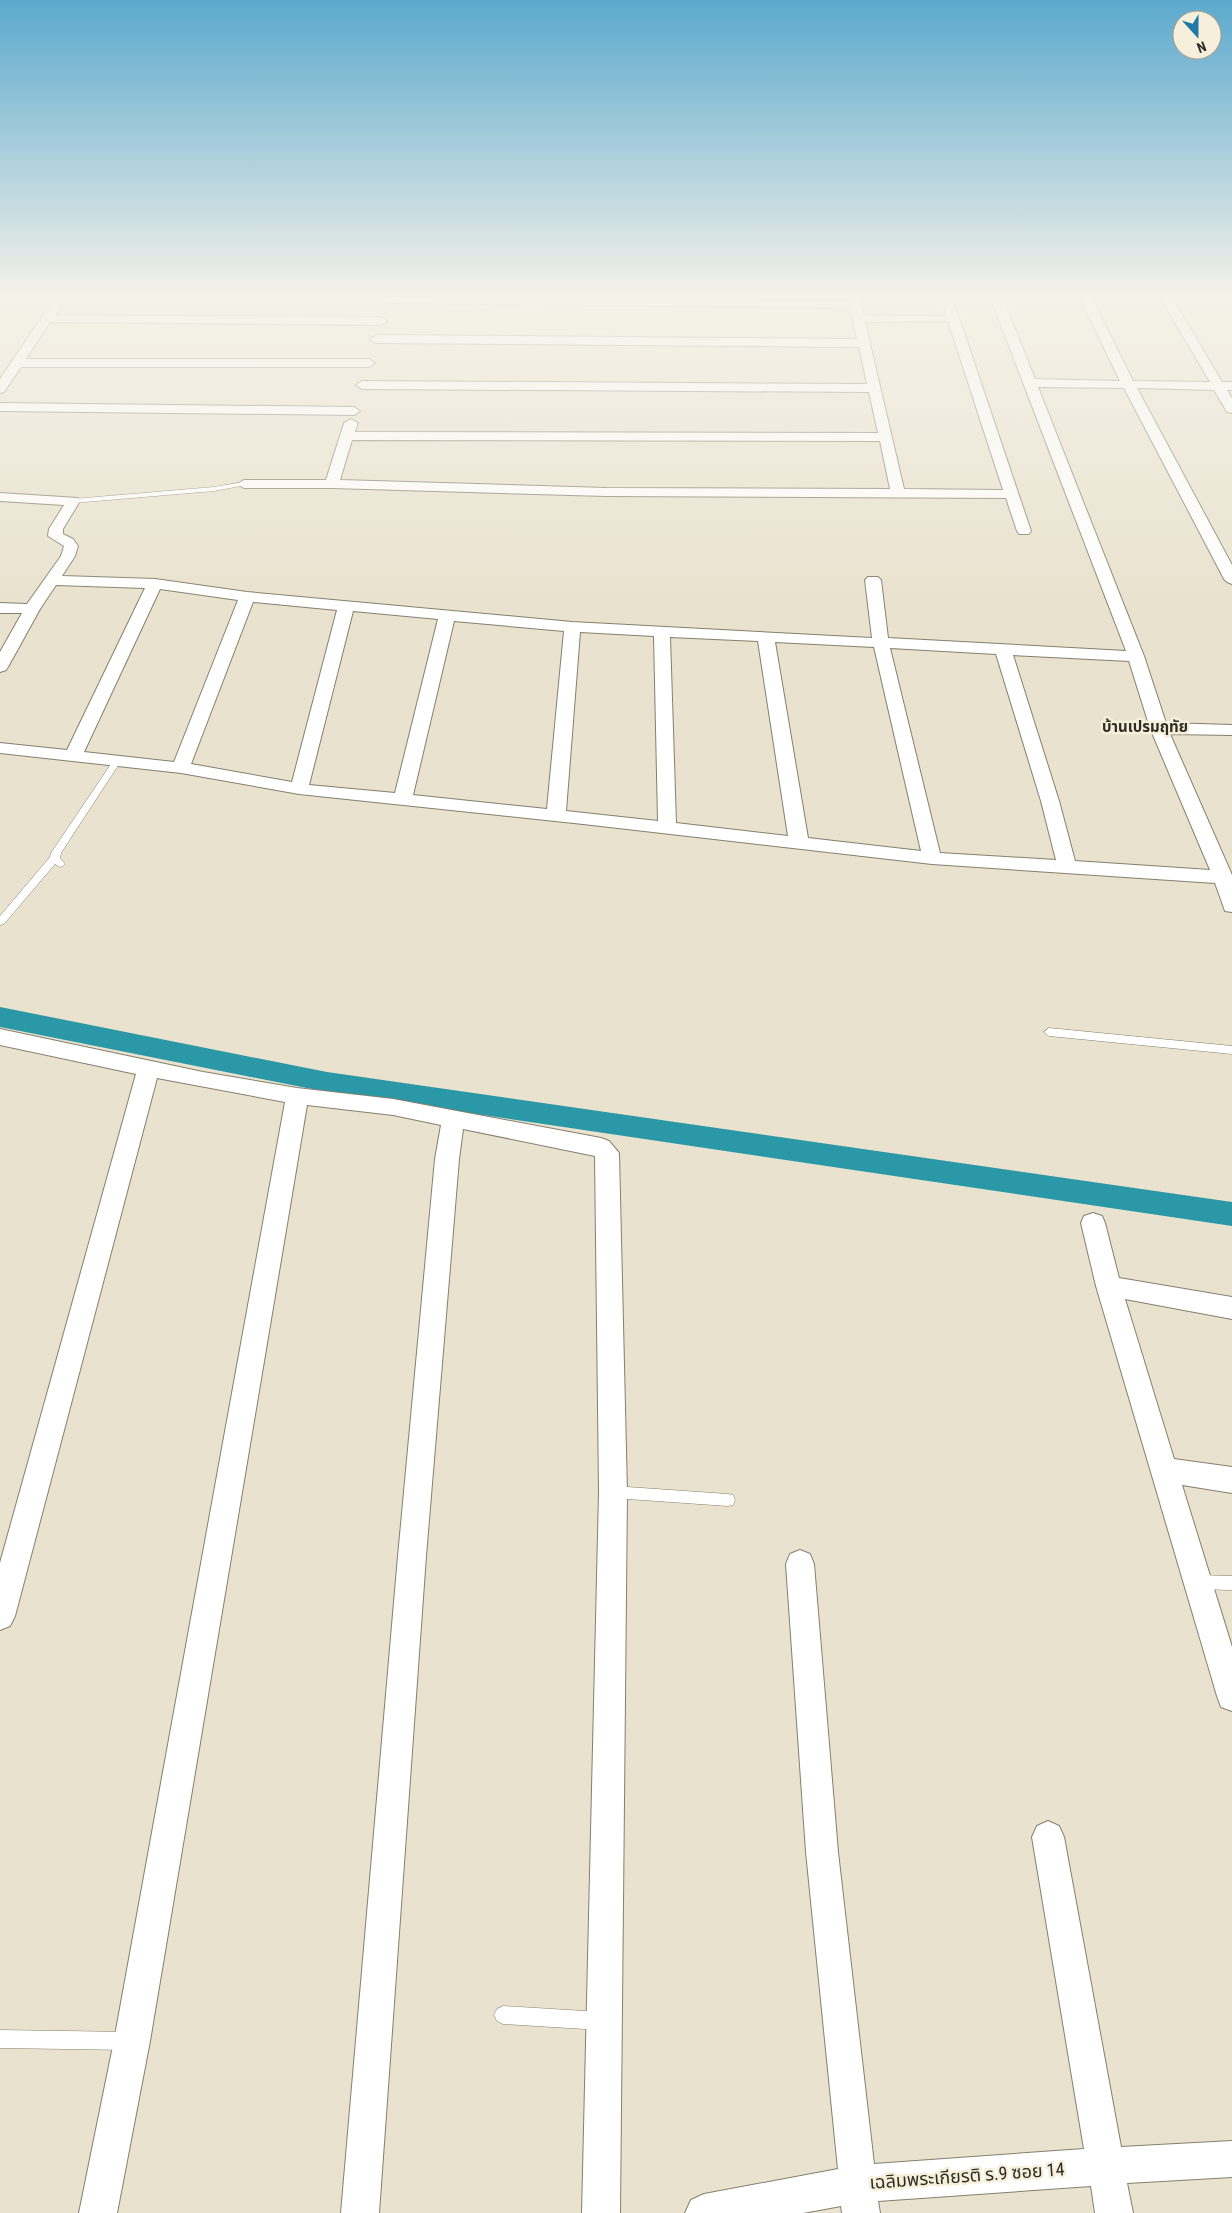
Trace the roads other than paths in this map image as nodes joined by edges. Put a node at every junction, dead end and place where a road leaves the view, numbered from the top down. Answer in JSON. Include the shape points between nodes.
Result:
{"nodes":[{"id":1,"x":395,"y":397,"type":"edge"},
{"id":2,"x":876,"y":397,"type":"edge"},
{"id":3,"x":980,"y":397,"type":"edge"},
{"id":4,"x":1035,"y":397,"type":"edge"},
{"id":5,"x":1135,"y":397,"type":"edge"},
{"id":6,"x":1225,"y":397,"type":"edge"},
{"id":7,"x":358,"y":398,"type":"junction"},
{"id":8,"x":0,"y":407,"type":"edge"},
{"id":9,"x":1232,"y":409,"type":"edge"},
{"id":10,"x":347,"y":436,"type":"junction"},
{"id":11,"x":886,"y":437,"type":"junction"},
{"id":12,"x":244,"y":484,"type":"joint"},
{"id":13,"x":332,"y":484,"type":"junction"},
{"id":14,"x":898,"y":493,"type":"junction"},
{"id":15,"x":1010,"y":494,"type":"junction"},
{"id":16,"x":0,"y":498,"type":"edge"},
{"id":17,"x":73,"y":501,"type":"junction"},
{"id":18,"x":1024,"y":531,"type":"dead end"},
{"id":19,"x":1232,"y":579,"type":"edge"},
{"id":20,"x":50,"y":580,"type":"junction"},
{"id":21,"x":873,"y":580,"type":"dead end"},
{"id":22,"x":155,"y":584,"type":"junction"},
{"id":23,"x":247,"y":598,"type":"junction"},
{"id":24,"x":346,"y":607,"type":"junction"},
{"id":25,"x":0,"y":608,"type":"edge"},
{"id":26,"x":32,"y":609,"type":"junction"},
{"id":27,"x":447,"y":616,"type":"junction"},
{"id":28,"x":572,"y":627,"type":"junction"},
{"id":29,"x":662,"y":632,"type":"junction"},
{"id":30,"x":766,"y":638,"type":"junction"},
{"id":31,"x":881,"y":644,"type":"junction"},
{"id":32,"x":1003,"y":650,"type":"junction"},
{"id":33,"x":1136,"y":656,"type":"junction"},
{"id":34,"x":0,"y":667,"type":"edge"},
{"id":35,"x":1159,"y":728,"type":"junction"},
{"id":36,"x":1232,"y":730,"type":"edge"},
{"id":37,"x":0,"y":748,"type":"edge"},
{"id":38,"x":73,"y":757,"type":"junction"},
{"id":39,"x":117,"y":761,"type":"junction"},
{"id":40,"x":181,"y":768,"type":"junction"},
{"id":41,"x":299,"y":789,"type":"junction"},
{"id":42,"x":403,"y":799,"type":"junction"},
{"id":43,"x":556,"y":815,"type":"junction"},
{"id":44,"x":667,"y":828,"type":"junction"},
{"id":45,"x":799,"y":843,"type":"junction"},
{"id":46,"x":932,"y":858,"type":"junction"},
{"id":47,"x":1067,"y":867,"type":"junction"},
{"id":48,"x":1225,"y":873,"type":"edge"},
{"id":49,"x":1232,"y":906,"type":"edge"},
{"id":50,"x":0,"y":922,"type":"edge"},
{"id":51,"x":1049,"y":1032,"type":"dead end"},
{"id":52,"x":2,"y":1042,"type":"edge"},
{"id":53,"x":1232,"y":1050,"type":"edge"},
{"id":54,"x":148,"y":1068,"type":"junction"},
{"id":55,"x":297,"y":1096,"type":"junction"},
{"id":56,"x":453,"y":1119,"type":"junction"},
{"id":57,"x":1093,"y":1223,"type":"dead end"},
{"id":58,"x":1108,"y":1286,"type":"junction"},
{"id":59,"x":1232,"y":1308,"type":"edge"},
{"id":60,"x":1164,"y":1470,"type":"junction"},
{"id":61,"x":1232,"y":1480,"type":"edge"},
{"id":62,"x":613,"y":1492,"type":"junction"},
{"id":63,"x":728,"y":1500,"type":"dead end"},
{"id":64,"x":800,"y":1564,"type":"dead end"},
{"id":65,"x":1197,"y":1582,"type":"junction"},
{"id":66,"x":1232,"y":1583,"type":"edge"},
{"id":67,"x":0,"y":1616,"type":"edge"},
{"id":68,"x":1232,"y":1696,"type":"edge"},
{"id":69,"x":1048,"y":1837,"type":"dead end"},
{"id":70,"x":503,"y":2014,"type":"dead end"},
{"id":71,"x":603,"y":2022,"type":"junction"},
{"id":72,"x":0,"y":2039,"type":"edge"},
{"id":73,"x":132,"y":2041,"type":"junction"},
{"id":74,"x":1232,"y":2159,"type":"edge"},
{"id":75,"x":1105,"y":2166,"type":"junction"},
{"id":76,"x":859,"y":2198,"type":"edge"},
{"id":77,"x":98,"y":2213,"type":"edge"},
{"id":78,"x":360,"y":2213,"type":"edge"},
{"id":79,"x":601,"y":2213,"type":"edge"},
{"id":80,"x":704,"y":2213,"type":"edge"},
{"id":81,"x":1114,"y":2213,"type":"edge"}],
"edges":[{"from":1,"to":7,"type":"street"},
{"from":2,"to":11,"type":"street"},
{"from":3,"to":15,"type":"street"},
{"from":4,"to":33,"type":"street"},
{"from":5,"to":19,"type":"street"},
{"from":6,"to":9,"type":"street"},
{"from":7,"to":8,"type":"street"},
{"from":7,"to":10,"type":"street"},
{"from":10,"to":11,"type":"street"},
{"from":10,"to":13,"type":"street"},
{"from":11,"to":14,"type":"street"},
{"from":12,"to":13,"type":"street"},
{"from":12,"to":17,"type":"lane"},
{"from":13,"to":14,"type":"street","via":[[606,492]]},
{"from":14,"to":15,"type":"street"},
{"from":15,"to":18,"type":"street"},
{"from":16,"to":17,"type":"street"},
{"from":17,"to":20,"type":"street","via":[[55,536],[71,546],[68,556]]},
{"from":20,"to":22,"type":"street"},
{"from":20,"to":26,"type":"street"},
{"from":21,"to":31,"type":"street"},
{"from":22,"to":23,"type":"street"},
{"from":22,"to":38,"type":"street"},
{"from":23,"to":24,"type":"street"},
{"from":23,"to":40,"type":"street"},
{"from":24,"to":27,"type":"street"},
{"from":24,"to":41,"type":"street"},
{"from":25,"to":26,"type":"street"},
{"from":26,"to":34,"type":"street"},
{"from":27,"to":28,"type":"street"},
{"from":27,"to":42,"type":"street"},
{"from":28,"to":29,"type":"street"},
{"from":28,"to":43,"type":"street"},
{"from":29,"to":30,"type":"street"},
{"from":29,"to":44,"type":"street"},
{"from":30,"to":31,"type":"street"},
{"from":30,"to":45,"type":"street"},
{"from":31,"to":32,"type":"street"},
{"from":31,"to":46,"type":"street"},
{"from":32,"to":33,"type":"street"},
{"from":32,"to":47,"type":"street"},
{"from":33,"to":35,"type":"street"},
{"from":35,"to":36,"type":"street"},
{"from":35,"to":48,"type":"street"},
{"from":37,"to":38,"type":"street"},
{"from":38,"to":39,"type":"street"},
{"from":39,"to":40,"type":"street"},
{"from":39,"to":50,"type":"lane","via":[[56,852],[58,861]]},
{"from":40,"to":41,"type":"street"},
{"from":41,"to":42,"type":"street"},
{"from":42,"to":43,"type":"street"},
{"from":43,"to":44,"type":"street"},
{"from":44,"to":45,"type":"street"},
{"from":45,"to":46,"type":"street"},
{"from":46,"to":47,"type":"street"},
{"from":47,"to":48,"type":"street"},
{"from":48,"to":49,"type":"street"},
{"from":51,"to":53,"type":"lane"},
{"from":52,"to":54,"type":"street"},
{"from":54,"to":55,"type":"street"},
{"from":54,"to":67,"type":"street"},
{"from":55,"to":56,"type":"street"},
{"from":55,"to":73,"type":"street"},
{"from":56,"to":62,"type":"street","via":[[601,1147],[607,1153]]},
{"from":56,"to":78,"type":"street","via":[[412,1556]]},
{"from":57,"to":58,"type":"street"},
{"from":58,"to":59,"type":"street"},
{"from":58,"to":60,"type":"street"},
{"from":60,"to":61,"type":"street"},
{"from":60,"to":65,"type":"street"},
{"from":62,"to":63,"type":"lane"},
{"from":62,"to":71,"type":"street"},
{"from":64,"to":76,"type":"street","via":[[822,1852]]},
{"from":65,"to":66,"type":"lane"},
{"from":65,"to":68,"type":"street"},
{"from":69,"to":75,"type":"street"},
{"from":70,"to":71,"type":"lane"},
{"from":71,"to":79,"type":"street"},
{"from":72,"to":73,"type":"lane"},
{"from":73,"to":77,"type":"street"},
{"from":74,"to":75,"type":"street","name":"เฉลิมพระเกียรติ ร.9 ซอย 14"},
{"from":75,"to":76,"type":"street","name":"เฉลิมพระเกียรติ ร.9 ซอย 14"},
{"from":75,"to":81,"type":"street"},
{"from":76,"to":80,"type":"street","name":"เฉลิมพระเกียรติ ร.9 ซอย 14"}]}
